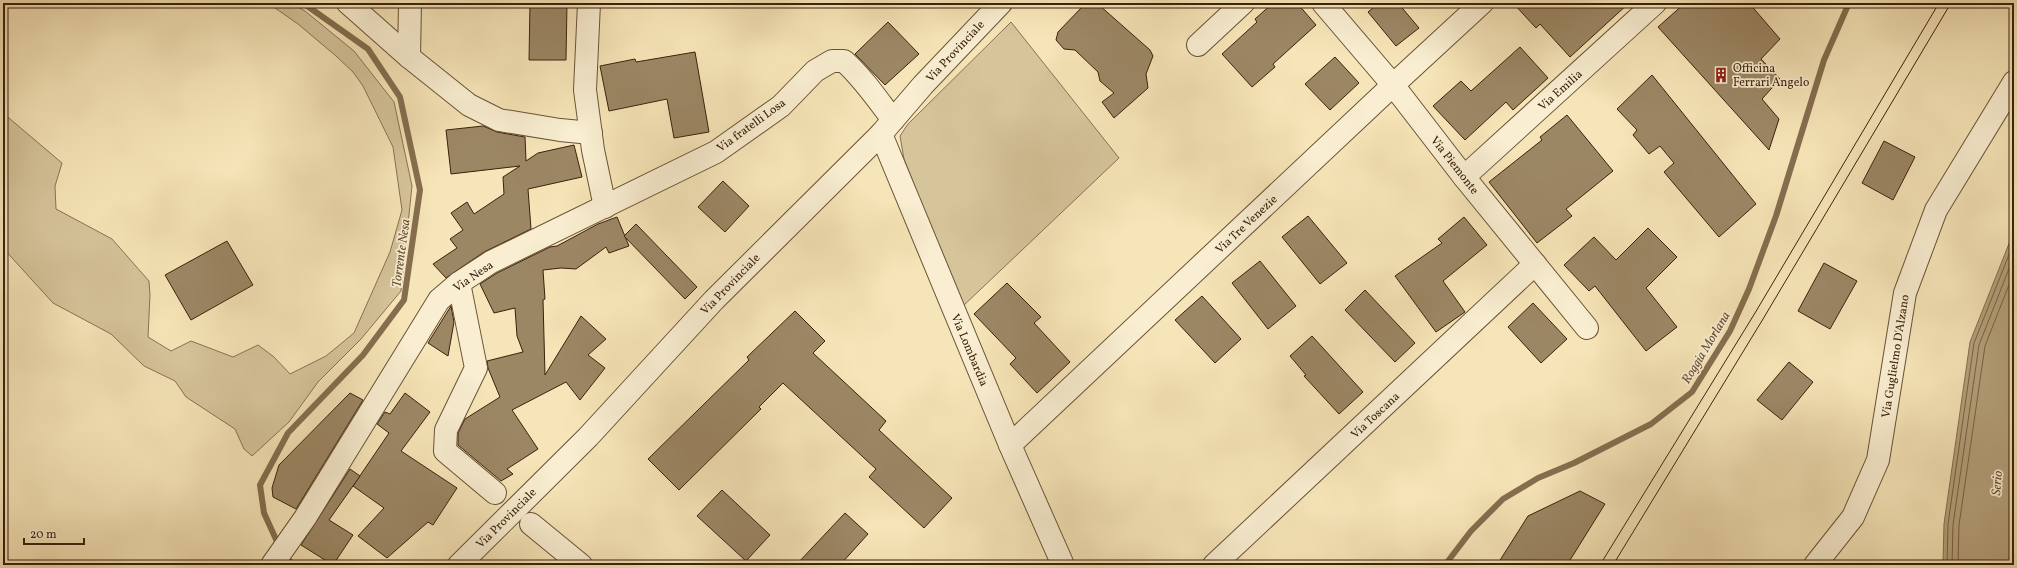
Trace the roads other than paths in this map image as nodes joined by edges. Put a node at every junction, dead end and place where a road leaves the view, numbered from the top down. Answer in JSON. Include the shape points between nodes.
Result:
{"nodes":[{"id":1,"x":348,"y":3,"type":"edge"},
{"id":2,"x":410,"y":3,"type":"edge"},
{"id":3,"x":589,"y":3,"type":"edge"},
{"id":4,"x":1001,"y":3,"type":"edge"},
{"id":5,"x":1243,"y":3,"type":"edge"},
{"id":6,"x":1323,"y":3,"type":"edge"},
{"id":7,"x":1482,"y":3,"type":"edge"},
{"id":8,"x":1655,"y":3,"type":"edge"},
{"id":9,"x":1198,"y":45,"type":"dead end"},
{"id":10,"x":409,"y":58,"type":"junction"},
{"id":11,"x":2014,"y":82,"type":"edge"},
{"id":12,"x":1393,"y":85,"type":"junction"},
{"id":13,"x":887,"y":127,"type":"junction"},
{"id":14,"x":591,"y":133,"type":"junction"},
{"id":15,"x":1464,"y":177,"type":"junction"},
{"id":16,"x":605,"y":207,"type":"junction"},
{"id":17,"x":1535,"y":264,"type":"junction"},
{"id":18,"x":459,"y":283,"type":"junction"},
{"id":19,"x":1587,"y":328,"type":"dead end"},
{"id":20,"x":1010,"y":445,"type":"junction"},
{"id":21,"x":495,"y":493,"type":"dead end"},
{"id":22,"x":531,"y":524,"type":"dead end"},
{"id":23,"x":272,"y":565,"type":"edge"},
{"id":24,"x":459,"y":565,"type":"edge"},
{"id":25,"x":581,"y":565,"type":"edge"},
{"id":26,"x":1063,"y":565,"type":"edge"},
{"id":27,"x":1214,"y":565,"type":"edge"},
{"id":28,"x":1814,"y":565,"type":"edge"}],
"edges":[{"from":1,"to":10,"type":"street"},
{"from":2,"to":10,"type":"street"},
{"from":3,"to":14,"type":"street","via":[[585,90]]},
{"from":4,"to":13,"type":"street","name":"Via Provinciale"},
{"from":5,"to":9,"type":"street"},
{"from":6,"to":12,"type":"street","name":"Via Piemonte"},
{"from":7,"to":12,"type":"street","name":"Via Tre Venezie"},
{"from":8,"to":15,"type":"street","name":"Via Emilia"},
{"from":10,"to":14,"type":"street","via":[[469,105],[499,120]]},
{"from":11,"to":28,"type":"street","name":"Via Guglielmo D'Alzano","via":[[1936,210],[1905,293],[1878,460],[1853,517]]},
{"from":12,"to":15,"type":"street","name":"Via Piemonte"},
{"from":12,"to":20,"type":"street","name":"Via Tre Venezie"},
{"from":13,"to":16,"type":"street","name":"Via fratelli Losa","via":[[872,92],[852,68],[844,61],[832,61],[815,71],[781,106],[716,152]]},
{"from":13,"to":20,"type":"street","name":"Via Lombardia"},
{"from":13,"to":24,"type":"street","name":"Via Provinciale","via":[[714,300],[588,437]]},
{"from":14,"to":16,"type":"street"},
{"from":15,"to":17,"type":"street","name":"Via Piemonte"},
{"from":16,"to":18,"type":"street","name":"Via Nesa","via":[[491,262]]},
{"from":17,"to":19,"type":"street","name":"Via Piemonte"},
{"from":17,"to":27,"type":"street","name":"Via Toscana"},
{"from":18,"to":21,"type":"street","via":[[476,368],[446,430],[445,451]]},
{"from":18,"to":23,"type":"street","name":"Via Nesa","via":[[439,300],[297,531]]},
{"from":20,"to":26,"type":"street","name":"Via Lombardia"},
{"from":22,"to":25,"type":"street"}]}
